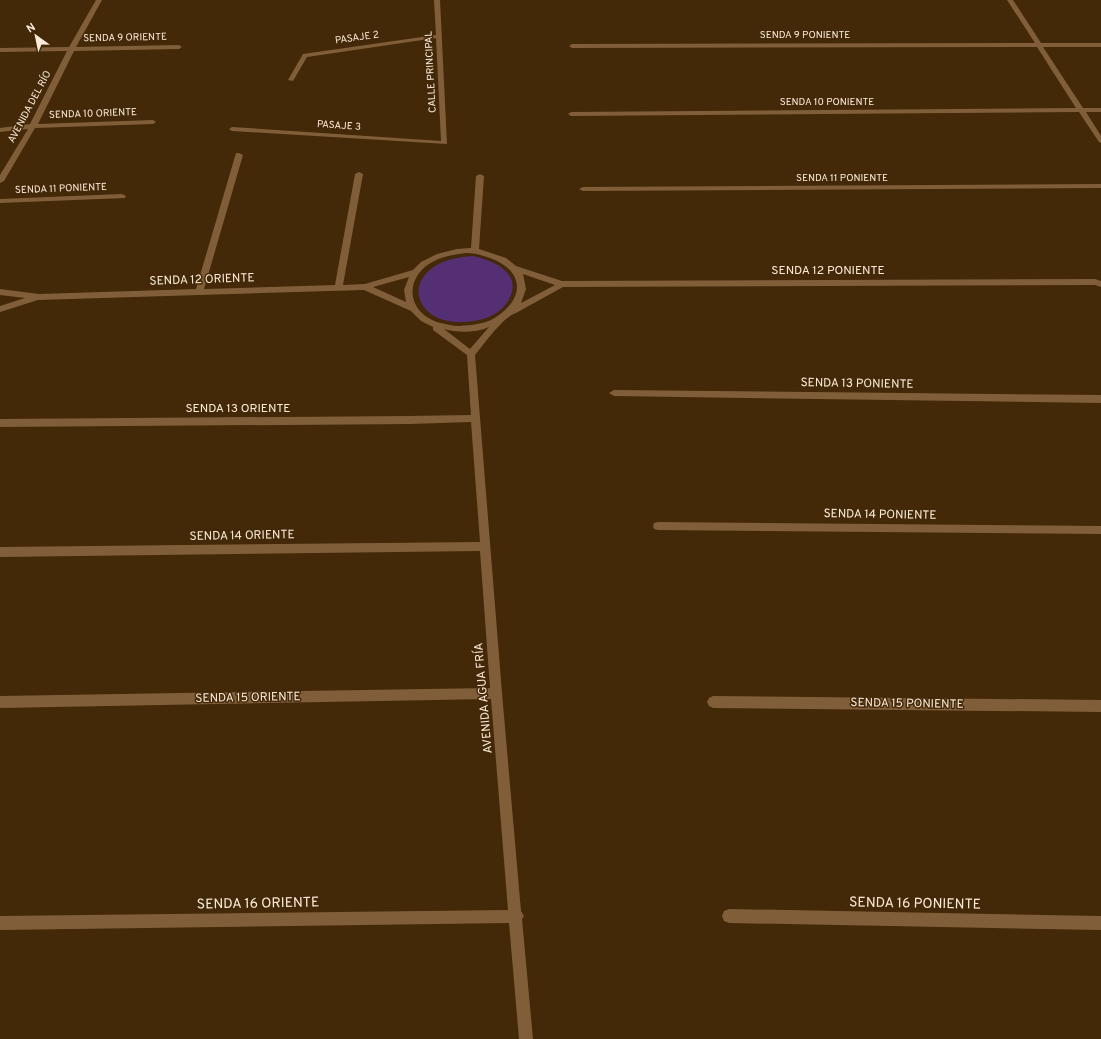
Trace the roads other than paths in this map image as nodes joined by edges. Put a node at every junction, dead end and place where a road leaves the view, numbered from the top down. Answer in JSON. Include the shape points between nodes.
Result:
{"nodes":[{"id":1,"x":99,"y":0,"type":"edge"},
{"id":2,"x":437,"y":0,"type":"edge"},
{"id":3,"x":1010,"y":0,"type":"edge"},
{"id":4,"x":439,"y":36,"type":"junction"},
{"id":5,"x":1038,"y":44,"type":"junction"},
{"id":6,"x":1101,"y":44,"type":"edge"},
{"id":7,"x":572,"y":46,"type":"dead end"},
{"id":8,"x":179,"y":47,"type":"dead end"},
{"id":9,"x":72,"y":48,"type":"junction"},
{"id":10,"x":0,"y":50,"type":"edge"},
{"id":11,"x":292,"y":80,"type":"dead end"},
{"id":12,"x":1082,"y":110,"type":"junction"},
{"id":13,"x":1101,"y":110,"type":"edge"},
{"id":14,"x":571,"y":114,"type":"dead end"},
{"id":15,"x":153,"y":122,"type":"dead end"},
{"id":16,"x":33,"y":126,"type":"junction"},
{"id":17,"x":232,"y":129,"type":"dead end"},
{"id":18,"x":0,"y":130,"type":"edge"},
{"id":19,"x":1101,"y":141,"type":"edge"},
{"id":20,"x":445,"y":143,"type":"joint"},
{"id":21,"x":239,"y":155,"type":"dead end"},
{"id":22,"x":359,"y":174,"type":"dead end"},
{"id":23,"x":480,"y":176,"type":"dead end"},
{"id":24,"x":0,"y":181,"type":"edge"},
{"id":25,"x":1101,"y":186,"type":"edge"},
{"id":26,"x":583,"y":189,"type":"dead end"},
{"id":27,"x":122,"y":196,"type":"dead end"},
{"id":28,"x":0,"y":201,"type":"edge"},
{"id":29,"x":475,"y":250,"type":"junction"},
{"id":30,"x":516,"y":269,"type":"junction"},
{"id":31,"x":415,"y":272,"type":"junction"},
{"id":32,"x":1099,"y":282,"type":"edge"},
{"id":33,"x":562,"y":284,"type":"junction"},
{"id":34,"x":365,"y":286,"type":"junction"},
{"id":35,"x":339,"y":287,"type":"junction"},
{"id":36,"x":0,"y":292,"type":"edge"},
{"id":37,"x":199,"y":292,"type":"junction"},
{"id":38,"x":39,"y":297,"type":"junction"},
{"id":39,"x":412,"y":308,"type":"junction"},
{"id":40,"x":0,"y":309,"type":"edge"},
{"id":41,"x":510,"y":313,"type":"junction"},
{"id":42,"x":500,"y":320,"type":"junction"},
{"id":43,"x":428,"y":322,"type":"junction"},
{"id":44,"x":471,"y":354,"type":"junction"},
{"id":45,"x":614,"y":393,"type":"dead end"},
{"id":46,"x":1101,"y":399,"type":"edge"},
{"id":47,"x":476,"y":418,"type":"junction"},
{"id":48,"x":0,"y":423,"type":"edge"},
{"id":49,"x":658,"y":526,"type":"dead end"},
{"id":50,"x":1101,"y":530,"type":"edge"},
{"id":51,"x":485,"y":546,"type":"junction"},
{"id":52,"x":0,"y":552,"type":"edge"},
{"id":53,"x":496,"y":693,"type":"junction"},
{"id":54,"x":0,"y":702,"type":"edge"},
{"id":55,"x":713,"y":702,"type":"dead end"},
{"id":56,"x":1101,"y":706,"type":"edge"},
{"id":57,"x":517,"y":916,"type":"junction"},
{"id":58,"x":729,"y":916,"type":"dead end"},
{"id":59,"x":0,"y":923,"type":"edge"},
{"id":60,"x":1101,"y":923,"type":"edge"},
{"id":61,"x":526,"y":1039,"type":"edge"}],
"edges":[{"from":1,"to":9,"type":"street","name":"AVENIDA DEL RÍO"},
{"from":2,"to":4,"type":"street","name":"CALLE PRINCIPAL"},
{"from":3,"to":5,"type":"street"},
{"from":4,"to":11,"type":"street","name":"PASAJE 2","via":[[305,55]]},
{"from":4,"to":20,"type":"street","name":"CALLE PRINCIPAL"},
{"from":5,"to":6,"type":"street"},
{"from":5,"to":7,"type":"street","name":"SENDA 9 PONIENTE"},
{"from":5,"to":12,"type":"street"},
{"from":8,"to":9,"type":"street","name":"SENDA 9 ORIENTE"},
{"from":9,"to":10,"type":"street"},
{"from":9,"to":16,"type":"street","name":"AVENIDA DEL RÍO"},
{"from":12,"to":13,"type":"street"},
{"from":12,"to":14,"type":"street","name":"SENDA 10 PONIENTE"},
{"from":12,"to":19,"type":"street"},
{"from":15,"to":16,"type":"street","name":"SENDA 10 ORIENTE"},
{"from":16,"to":18,"type":"street"},
{"from":16,"to":24,"type":"street","name":"AVENIDA DEL RÍO"},
{"from":17,"to":20,"type":"street","name":"PASAJE 3"},
{"from":21,"to":37,"type":"street"},
{"from":22,"to":35,"type":"street"},
{"from":23,"to":29,"type":"street"},
{"from":25,"to":26,"type":"street","name":"SENDA 11 PONIENTE"},
{"from":27,"to":28,"type":"street","name":"SENDA 11 PONIENTE"},
{"from":29,"to":30,"type":"street","via":[[492,253]]},
{"from":29,"to":31,"type":"street","via":[[458,250],[441,255],[426,262]]},
{"from":30,"to":33,"type":"street","name":"SENDA 12 PONIENTE"},
{"from":30,"to":41,"type":"street","via":[[523,287],[522,296]]},
{"from":31,"to":34,"type":"street","name":"SENDA 12 ORIENTE"},
{"from":31,"to":39,"type":"street","via":[[409,284],[408,296]]},
{"from":32,"to":33,"type":"street","name":"SENDA 12 PONIENTE"},
{"from":33,"to":41,"type":"street","name":"SENDA 12 PONIENTE"},
{"from":34,"to":35,"type":"street","name":"SENDA 12 ORIENTE"},
{"from":34,"to":39,"type":"street","name":"SENDA 12 ORIENTE"},
{"from":35,"to":37,"type":"street","name":"SENDA 12 ORIENTE"},
{"from":36,"to":38,"type":"street","name":"SENDA 12 ORIENTE"},
{"from":37,"to":38,"type":"street","name":"SENDA 12 ORIENTE"},
{"from":38,"to":40,"type":"street","name":"SENDA 12 ORIENTE"},
{"from":39,"to":43,"type":"street"},
{"from":41,"to":42,"type":"street"},
{"from":42,"to":43,"type":"street","via":[[486,326],[463,330],[440,327]]},
{"from":42,"to":44,"type":"street"},
{"from":43,"to":44,"type":"street"},
{"from":44,"to":47,"type":"street","name":"AVENIDA AGUA FRÍA"},
{"from":45,"to":46,"type":"street","name":"SENDA 13 PONIENTE"},
{"from":47,"to":48,"type":"street","name":"SENDA 13 ORIENTE"},
{"from":47,"to":51,"type":"street","name":"AVENIDA AGUA FRÍA"},
{"from":49,"to":50,"type":"street","name":"SENDA 14 PONIENTE"},
{"from":51,"to":52,"type":"street","name":"SENDA 14 ORIENTE"},
{"from":51,"to":53,"type":"street","name":"AVENIDA AGUA FRÍA"},
{"from":53,"to":54,"type":"street","name":"SENDA 15 ORIENTE"},
{"from":53,"to":57,"type":"street","name":"AVENIDA AGUA FRÍA"},
{"from":55,"to":56,"type":"street","name":"SENDA 15 PONIENTE"},
{"from":57,"to":59,"type":"street","name":"SENDA 16 ORIENTE"},
{"from":57,"to":61,"type":"street","name":"AVENIDA AGUA FRÍA"},
{"from":58,"to":60,"type":"street","name":"SENDA 16 PONIENTE"}]}
